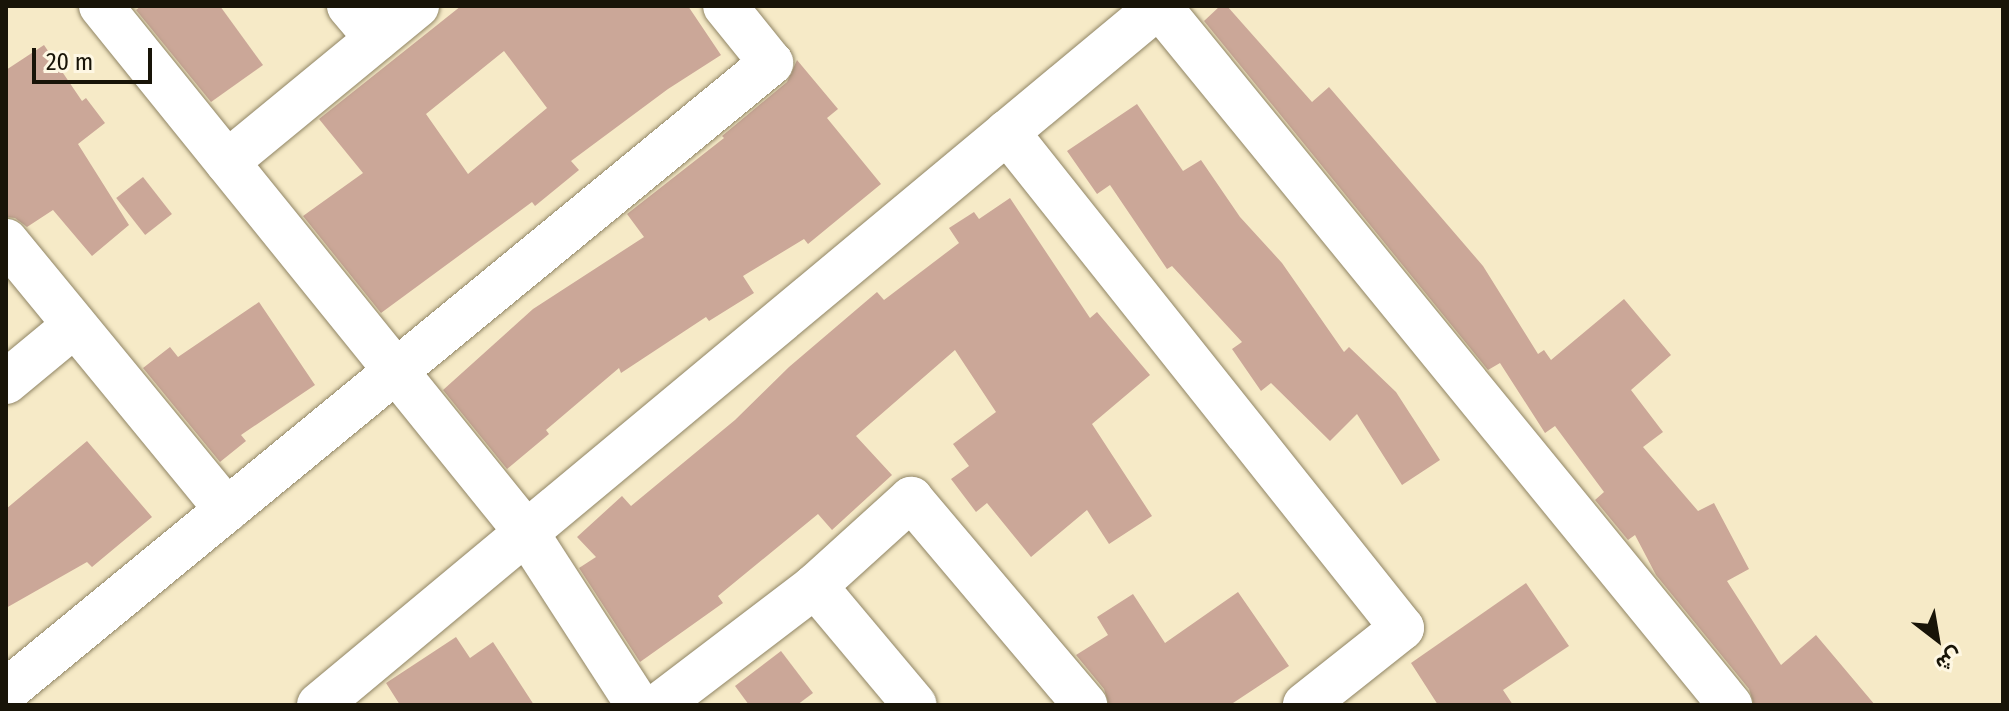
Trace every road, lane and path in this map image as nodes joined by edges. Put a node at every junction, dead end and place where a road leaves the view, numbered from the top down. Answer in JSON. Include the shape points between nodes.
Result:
{"nodes":[{"id":1,"x":101,"y":6,"type":"edge"},
{"id":2,"x":349,"y":6,"type":"edge"},
{"id":3,"x":417,"y":6,"type":"edge"},
{"id":4,"x":725,"y":6,"type":"edge"},
{"id":5,"x":1159,"y":6,"type":"edge"},
{"id":6,"x":377,"y":39,"type":"junction"},
{"id":7,"x":1007,"y":132,"type":"junction"},
{"id":8,"x":227,"y":162,"type":"junction"},
{"id":9,"x":6,"y":241,"type":"edge"},
{"id":10,"x":75,"y":325,"type":"junction"},
{"id":11,"x":396,"y":371,"type":"junction"},
{"id":12,"x":6,"y":382,"type":"edge"},
{"id":13,"x":227,"y":510,"type":"junction"},
{"id":14,"x":526,"y":532,"type":"junction"},
{"id":15,"x":815,"y":586,"type":"junction"},
{"id":16,"x":6,"y":691,"type":"edge"},
{"id":17,"x":337,"y":699,"type":"edge"},
{"id":18,"x":638,"y":705,"type":"edge"},
{"id":19,"x":659,"y":705,"type":"edge"},
{"id":20,"x":915,"y":705,"type":"edge"},
{"id":21,"x":1085,"y":705,"type":"edge"},
{"id":22,"x":1305,"y":705,"type":"edge"},
{"id":23,"x":1730,"y":705,"type":"edge"}],
"edges":[{"from":1,"to":8,"type":"street"},
{"from":2,"to":6,"type":"street"},
{"from":3,"to":6,"type":"street"},
{"from":4,"to":11,"type":"street","via":[[771,63]]},
{"from":5,"to":7,"type":"street"},
{"from":5,"to":23,"type":"street"},
{"from":6,"to":8,"type":"street"},
{"from":7,"to":14,"type":"street"},
{"from":7,"to":22,"type":"street","via":[[1402,628]]},
{"from":8,"to":11,"type":"street"},
{"from":9,"to":10,"type":"street"},
{"from":10,"to":12,"type":"street"},
{"from":10,"to":13,"type":"street"},
{"from":11,"to":13,"type":"street"},
{"from":11,"to":14,"type":"street"},
{"from":13,"to":16,"type":"street"},
{"from":14,"to":17,"type":"street"},
{"from":14,"to":18,"type":"street"},
{"from":15,"to":19,"type":"street"},
{"from":15,"to":20,"type":"street"},
{"from":15,"to":21,"type":"street","via":[[911,499]]}]}
